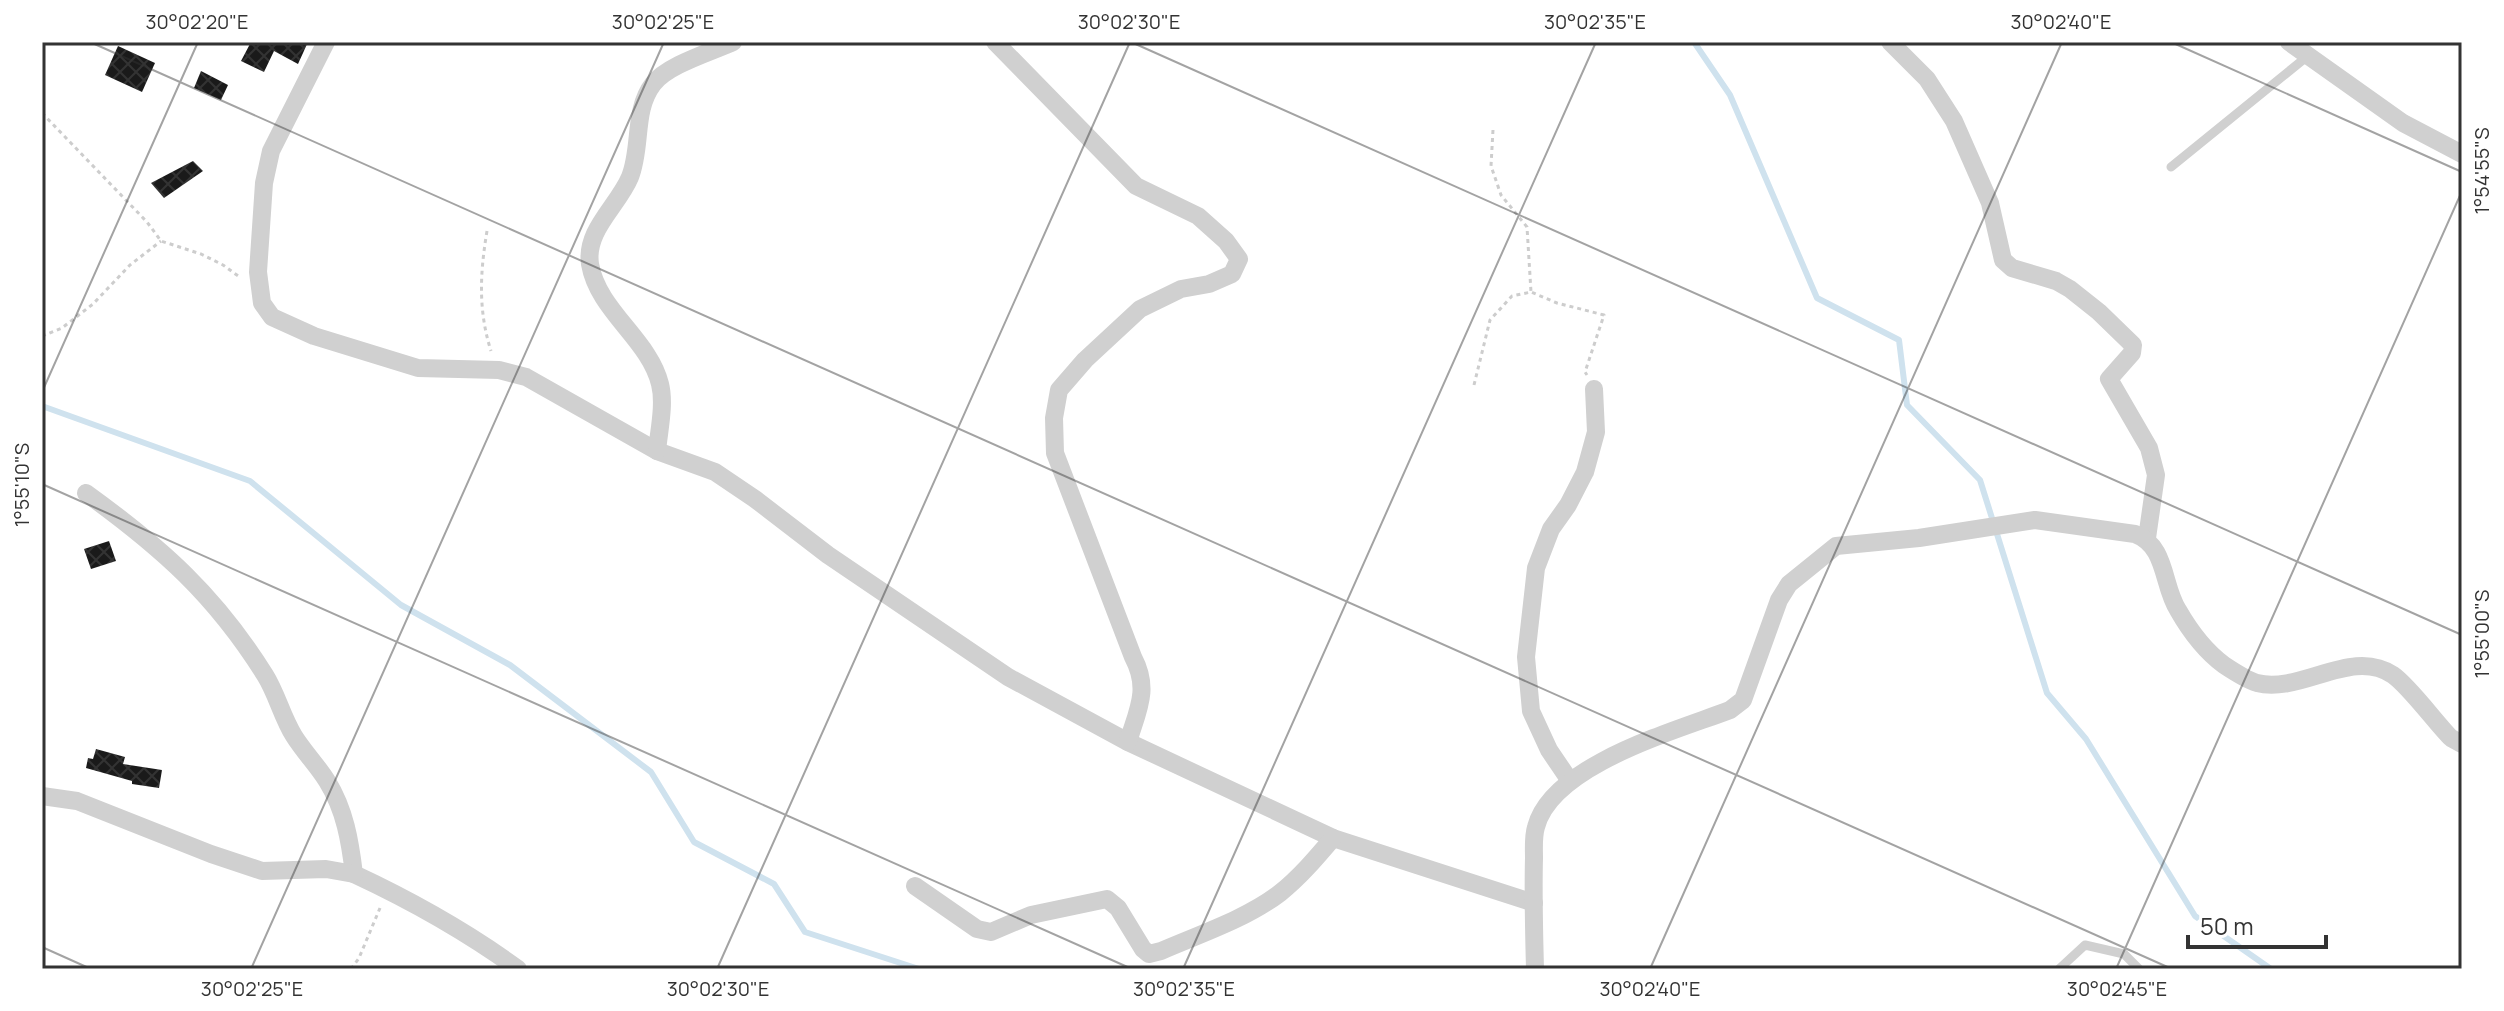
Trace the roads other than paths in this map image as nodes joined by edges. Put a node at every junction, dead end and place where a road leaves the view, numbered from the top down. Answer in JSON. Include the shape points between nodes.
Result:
{"nodes":[{"id":1,"x":326,"y":42,"type":"edge"},
{"id":2,"x":733,"y":42,"type":"edge"},
{"id":3,"x":995,"y":42,"type":"edge"},
{"id":4,"x":1890,"y":42,"type":"edge"},
{"id":5,"x":2289,"y":42,"type":"edge"},
{"id":6,"x":2309,"y":55,"type":"junction"},
{"id":7,"x":2462,"y":154,"type":"edge"},
{"id":8,"x":2171,"y":167,"type":"dead end"},
{"id":9,"x":1594,"y":389,"type":"road end"},
{"id":10,"x":657,"y":451,"type":"junction"},
{"id":11,"x":86,"y":493,"type":"dead end"},
{"id":12,"x":2147,"y":538,"type":"junction"},
{"id":13,"x":1128,"y":742,"type":"junction"},
{"id":14,"x":2462,"y":744,"type":"edge"},
{"id":15,"x":1570,"y":781,"type":"junction"},
{"id":16,"x":42,"y":796,"type":"edge"},
{"id":17,"x":1333,"y":838,"type":"junction"},
{"id":18,"x":354,"y":874,"type":"junction"},
{"id":19,"x":915,"y":886,"type":"dead end"},
{"id":20,"x":1534,"y":903,"type":"junction"},
{"id":21,"x":518,"y":969,"type":"edge"},
{"id":22,"x":1535,"y":969,"type":"edge"},
{"id":23,"x":2059,"y":969,"type":"edge"},
{"id":24,"x":2139,"y":969,"type":"edge"}],
"edges":[{"from":1,"to":10,"type":"street","via":[[271,151],[264,183],[258,272],[262,303],[272,317],[314,336],[418,368],[498,370],[526,377]]},
{"from":2,"to":10,"type":"street","via":[[654,81],[641,102],[631,175],[591,242],[597,288],[655,369],[661,386]]},
{"from":3,"to":13,"type":"street","via":[[1136,186],[1198,216],[1239,259],[1232,274],[1181,289],[1140,309],[1059,390],[1055,453],[1141,674],[1143,693]]},
{"from":4,"to":12,"type":"street","via":[[1927,79],[1954,121],[1990,203],[2003,260],[2070,289],[2133,345],[2109,379],[2149,448],[2156,475]]},
{"from":5,"to":6,"type":"street"},
{"from":6,"to":7,"type":"street","via":[[2403,123]]},
{"from":6,"to":8,"type":"lane"},
{"from":9,"to":15,"type":"street","via":[[1596,432],[1585,472],[1551,529],[1536,568],[1526,657],[1531,711]]},
{"from":10,"to":13,"type":"street","via":[[715,472],[1008,677]]},
{"from":11,"to":18,"type":"street","via":[[193,580],[233,628],[333,793],[344,817]]},
{"from":12,"to":14,"type":"street","via":[[2161,559],[2176,608],[2197,641],[2225,666],[2257,683],[2314,677],[2354,665],[2374,668],[2393,675]]},
{"from":12,"to":15,"type":"street","via":[[2035,520],[1836,546],[1789,584],[1779,600],[1743,700],[1730,710],[1602,760]]},
{"from":13,"to":17,"type":"street"},
{"from":15,"to":20,"type":"street","via":[[1545,807],[1535,828]]},
{"from":16,"to":18,"type":"street","via":[[77,801],[262,871],[326,869]]},
{"from":17,"to":19,"type":"street","via":[[1278,894],[1149,954],[1107,899],[1031,915],[991,932],[977,929]]},
{"from":17,"to":20,"type":"street"},
{"from":18,"to":21,"type":"street","via":[[478,940]]},
{"from":20,"to":22,"type":"street"},
{"from":23,"to":24,"type":"lane","via":[[2085,945],[2124,954]]}]}
